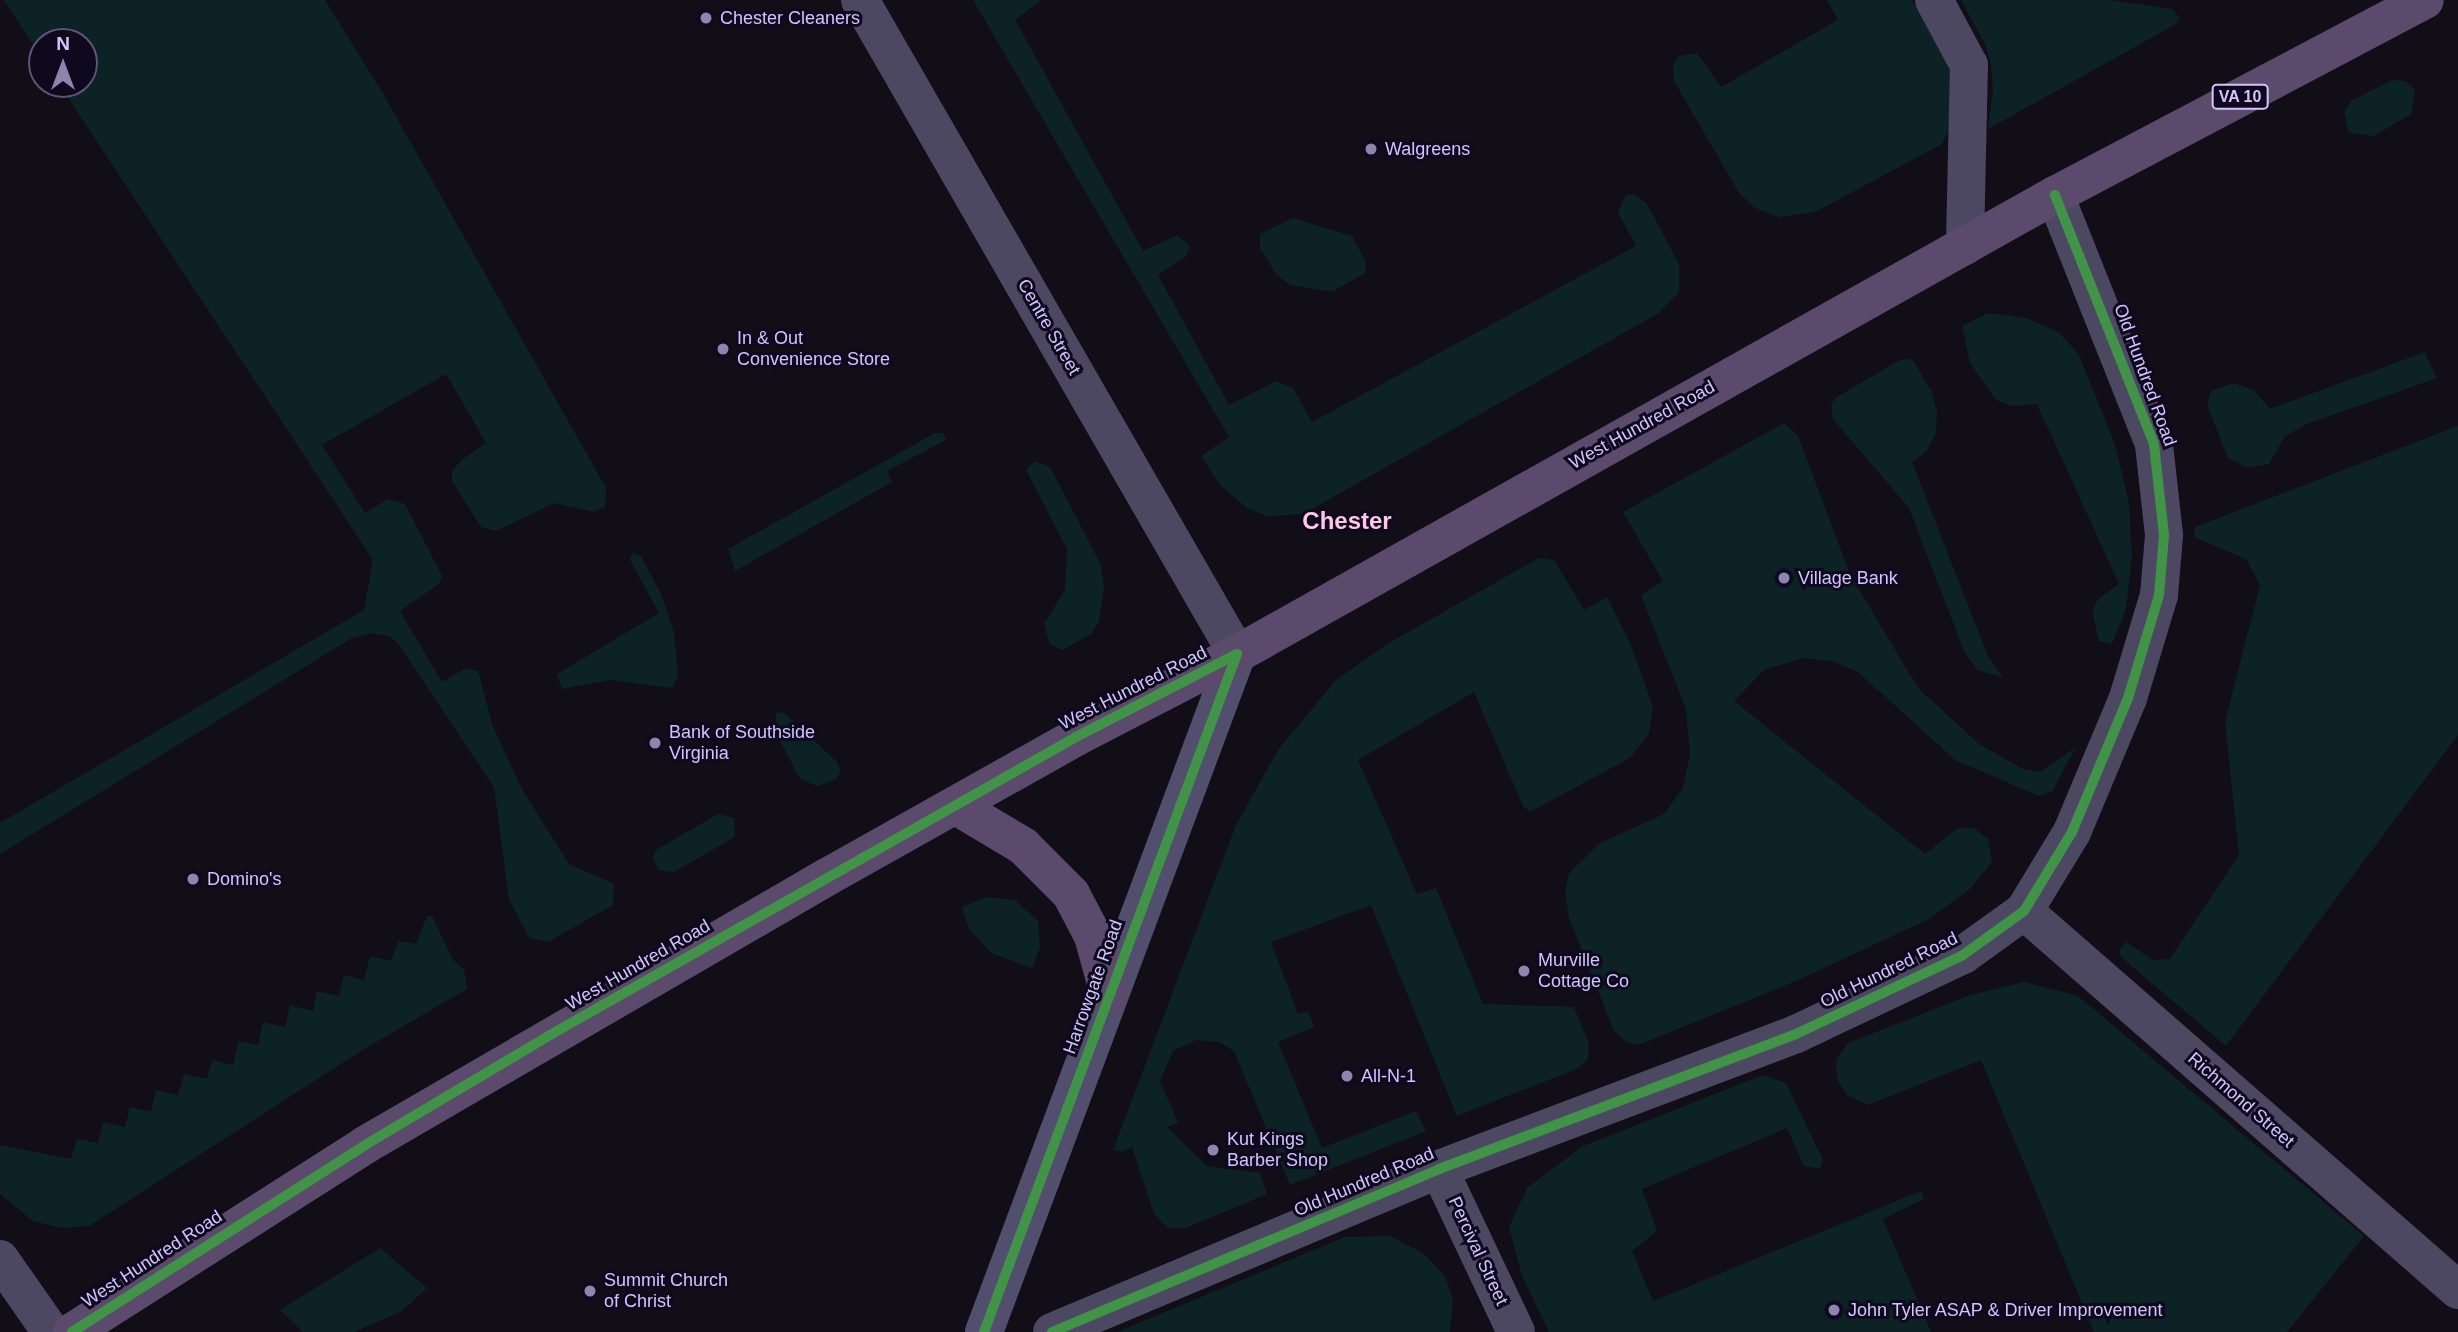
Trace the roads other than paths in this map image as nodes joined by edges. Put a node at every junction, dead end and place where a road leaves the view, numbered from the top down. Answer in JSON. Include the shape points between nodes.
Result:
{"nodes":[{"id":1,"x":1934,"y":0,"type":"edge"},
{"id":2,"x":2425,"y":0,"type":"edge"},
{"id":3,"x":876,"y":6,"type":"edge"},
{"id":4,"x":2055,"y":195,"type":"junction"},
{"id":5,"x":1965,"y":246,"type":"junction"},
{"id":6,"x":1237,"y":654,"type":"junction"},
{"id":7,"x":956,"y":806,"type":"junction"},
{"id":8,"x":2024,"y":911,"type":"junction"},
{"id":9,"x":1109,"y":994,"type":"junction"},
{"id":10,"x":1439,"y":1169,"type":"junction"},
{"id":11,"x":0,"y":1259,"type":"edge"},
{"id":12,"x":2458,"y":1290,"type":"edge"},
{"id":13,"x":51,"y":1332,"type":"edge"},
{"id":14,"x":72,"y":1332,"type":"edge"},
{"id":15,"x":984,"y":1332,"type":"edge"},
{"id":16,"x":1052,"y":1332,"type":"edge"},
{"id":17,"x":1516,"y":1332,"type":"edge"}],
"edges":[{"from":1,"to":5,"type":"street","via":[[1969,65]]},
{"from":2,"to":4,"type":"main road","name":"West Hundred Road","number":"VA 10"},
{"from":3,"to":6,"type":"street","name":"Centre Street"},
{"from":4,"to":5,"type":"main road","name":"West Hundred Road","number":"VA 10"},
{"from":4,"to":8,"type":"street","name":"Old Hundred Road","via":[[2154,444],[2164,535],[2159,595],[2128,698],[2072,832]]},
{"from":5,"to":6,"type":"main road","name":"West Hundred Road","number":"VA 10"},
{"from":6,"to":7,"type":"main road","name":"West Hundred Road","number":"VA 10"},
{"from":6,"to":9,"type":"main road","name":"Harrowgate Road"},
{"from":7,"to":9,"type":"main road","via":[[1023,846],[1070,894],[1093,936]]},
{"from":7,"to":14,"type":"main road","name":"West Hundred Road","number":"VA 10","via":[[450,1095]]},
{"from":8,"to":10,"type":"street","name":"Old Hundred Road","via":[[1963,955],[1796,1034]]},
{"from":8,"to":12,"type":"street","name":"Richmond Street"},
{"from":9,"to":15,"type":"main road","name":"Harrowgate Road"},
{"from":10,"to":16,"type":"street","name":"Old Hundred Road"},
{"from":10,"to":17,"type":"street","name":"Percival Street"},
{"from":11,"to":13,"type":"street"}]}
